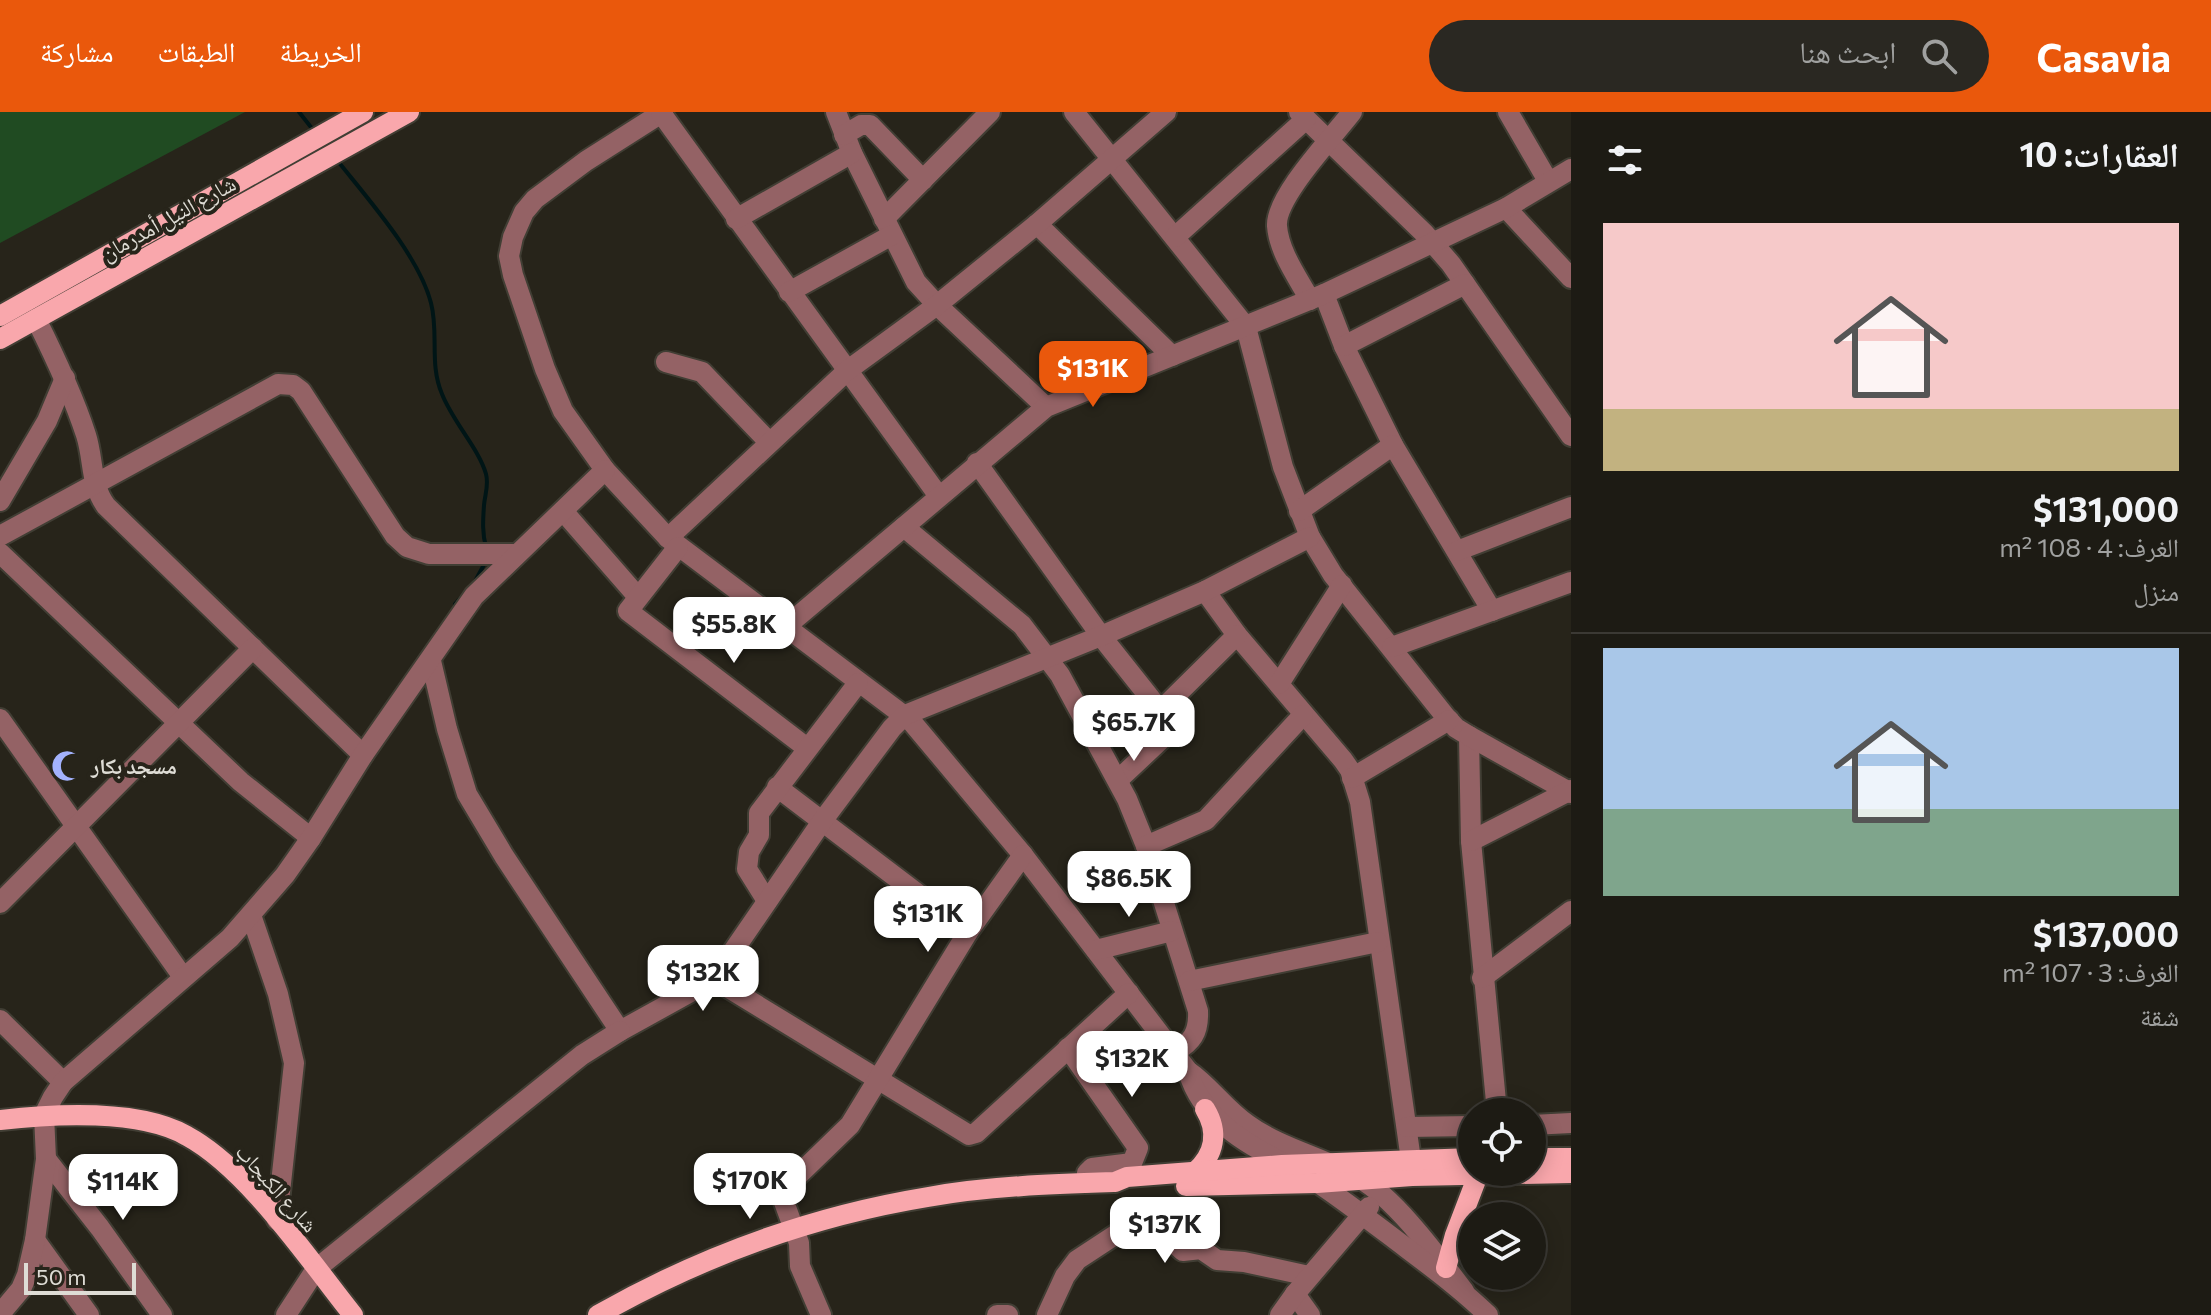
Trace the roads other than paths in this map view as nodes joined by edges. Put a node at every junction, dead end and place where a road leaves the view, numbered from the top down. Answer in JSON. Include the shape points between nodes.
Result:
{"nodes":[{"id":1,"x":409,"y":112,"type":"edge"},
{"id":2,"x":836,"y":112,"type":"edge"},
{"id":3,"x":990,"y":112,"type":"edge"},
{"id":4,"x":1074,"y":112,"type":"edge"},
{"id":5,"x":1166,"y":112,"type":"edge"},
{"id":6,"x":1352,"y":112,"type":"edge"},
{"id":7,"x":1508,"y":112,"type":"edge"},
{"id":8,"x":662,"y":113,"type":"edge"},
{"id":9,"x":1303,"y":116,"type":"edge"},
{"id":10,"x":356,"y":123,"type":"edge"},
{"id":11,"x":1329,"y":143,"type":"junction"},
{"id":12,"x":848,"y":144,"type":"junction"},
{"id":13,"x":1112,"y":160,"type":"junction"},
{"id":14,"x":1571,"y":169,"type":"edge"},
{"id":15,"x":923,"y":180,"type":"junction"},
{"id":16,"x":1548,"y":181,"type":"junction"},
{"id":17,"x":1506,"y":208,"type":"junction"},
{"id":18,"x":736,"y":219,"type":"junction"},
{"id":19,"x":1037,"y":224,"type":"junction"},
{"id":20,"x":888,"y":227,"type":"junction"},
{"id":21,"x":1175,"y":237,"type":"junction"},
{"id":22,"x":1434,"y":244,"type":"junction"},
{"id":23,"x":1571,"y":278,"type":"edge"},
{"id":24,"x":1465,"y":284,"type":"junction"},
{"id":25,"x":789,"y":292,"type":"junction"},
{"id":26,"x":1317,"y":297,"type":"junction"},
{"id":27,"x":937,"y":305,"type":"junction"},
{"id":28,"x":0,"y":316,"type":"edge"},
{"id":29,"x":36,"y":319,"type":"junction"},
{"id":30,"x":1246,"y":327,"type":"junction"},
{"id":31,"x":0,"y":339,"type":"edge"},
{"id":32,"x":1344,"y":346,"type":"junction"},
{"id":33,"x":1172,"y":356,"type":"junction"},
{"id":34,"x":666,"y":362,"type":"dead end"},
{"id":35,"x":848,"y":370,"type":"junction"},
{"id":36,"x":65,"y":378,"type":"junction"},
{"id":37,"x":1046,"y":407,"type":"junction"},
{"id":38,"x":1571,"y":436,"type":"edge"},
{"id":39,"x":769,"y":442,"type":"junction"},
{"id":40,"x":1393,"y":445,"type":"junction"},
{"id":41,"x":977,"y":463,"type":"junction"},
{"id":42,"x":605,"y":470,"type":"junction"},
{"id":43,"x":95,"y":485,"type":"junction"},
{"id":44,"x":938,"y":495,"type":"junction"},
{"id":45,"x":0,"y":501,"type":"edge"},
{"id":46,"x":1571,"y":507,"type":"edge"},
{"id":47,"x":563,"y":511,"type":"junction"},
{"id":48,"x":1299,"y":511,"type":"junction"},
{"id":49,"x":904,"y":527,"type":"junction"},
{"id":50,"x":0,"y":536,"type":"edge"},
{"id":51,"x":1310,"y":537,"type":"junction"},
{"id":52,"x":673,"y":543,"type":"junction"},
{"id":53,"x":1457,"y":551,"type":"junction"},
{"id":54,"x":0,"y":553,"type":"edge"},
{"id":55,"x":514,"y":554,"type":"junction"},
{"id":56,"x":1342,"y":585,"type":"junction"},
{"id":57,"x":1205,"y":591,"type":"junction"},
{"id":58,"x":1568,"y":591,"type":"edge"},
{"id":59,"x":638,"y":597,"type":"junction"},
{"id":60,"x":1492,"y":611,"type":"junction"},
{"id":61,"x":784,"y":628,"type":"junction"},
{"id":62,"x":1237,"y":635,"type":"junction"},
{"id":63,"x":1101,"y":636,"type":"junction"},
{"id":64,"x":1392,"y":647,"type":"junction"},
{"id":65,"x":253,"y":648,"type":"junction"},
{"id":66,"x":1048,"y":657,"type":"junction"},
{"id":67,"x":431,"y":661,"type":"junction"},
{"id":68,"x":858,"y":683,"type":"junction"},
{"id":69,"x":1279,"y":684,"type":"junction"},
{"id":70,"x":1161,"y":710,"type":"junction"},
{"id":71,"x":905,"y":715,"type":"junction"},
{"id":72,"x":1303,"y":715,"type":"junction"},
{"id":73,"x":0,"y":719,"type":"edge"},
{"id":74,"x":1449,"y":720,"type":"junction"},
{"id":75,"x":177,"y":722,"type":"junction"},
{"id":76,"x":1469,"y":736,"type":"junction"},
{"id":77,"x":807,"y":748,"type":"junction"},
{"id":78,"x":363,"y":755,"type":"junction"},
{"id":79,"x":1352,"y":778,"type":"junction"},
{"id":80,"x":1118,"y":780,"type":"junction"},
{"id":81,"x":777,"y":787,"type":"junction"},
{"id":82,"x":1570,"y":791,"type":"edge"},
{"id":83,"x":823,"y":820,"type":"junction"},
{"id":84,"x":75,"y":826,"type":"junction"},
{"id":85,"x":311,"y":838,"type":"junction"},
{"id":86,"x":1471,"y":841,"type":"junction"},
{"id":87,"x":1146,"y":846,"type":"junction"},
{"id":88,"x":1023,"y":855,"type":"junction"},
{"id":89,"x":767,"y":901,"type":"junction"},
{"id":90,"x":0,"y":903,"type":"edge"},
{"id":91,"x":1571,"y":911,"type":"edge"},
{"id":92,"x":251,"y":915,"type":"junction"},
{"id":93,"x":1172,"y":931,"type":"junction"},
{"id":94,"x":968,"y":932,"type":"junction"},
{"id":95,"x":1378,"y":942,"type":"junction"},
{"id":96,"x":1096,"y":950,"type":"junction"},
{"id":97,"x":183,"y":977,"type":"junction"},
{"id":98,"x":1482,"y":978,"type":"junction"},
{"id":99,"x":714,"y":979,"type":"junction"},
{"id":100,"x":1189,"y":981,"type":"junction"},
{"id":101,"x":1129,"y":993,"type":"junction"},
{"id":102,"x":0,"y":1020,"type":"edge"},
{"id":103,"x":620,"y":1031,"type":"junction"},
{"id":104,"x":1068,"y":1048,"type":"junction"},
{"id":105,"x":1174,"y":1053,"type":"junction"},
{"id":106,"x":1188,"y":1071,"type":"junction"},
{"id":107,"x":877,"y":1080,"type":"junction"},
{"id":108,"x":63,"y":1082,"type":"junction"},
{"id":109,"x":1495,"y":1098,"type":"edge"},
{"id":110,"x":1205,"y":1109,"type":"junction"},
{"id":111,"x":44,"y":1115,"type":"junction"},
{"id":112,"x":0,"y":1120,"type":"edge"},
{"id":113,"x":1571,"y":1123,"type":"edge"},
{"id":114,"x":1546,"y":1124,"type":"edge"},
{"id":115,"x":1458,"y":1126,"type":"edge"},
{"id":116,"x":1407,"y":1127,"type":"junction"},
{"id":117,"x":1546,"y":1158,"type":"edge"},
{"id":118,"x":1571,"y":1158,"type":"edge"},
{"id":119,"x":46,"y":1159,"type":"junction"},
{"id":120,"x":1411,"y":1160,"type":"junction"},
{"id":121,"x":1328,"y":1163,"type":"junction"},
{"id":122,"x":1458,"y":1163,"type":"edge"},
{"id":123,"x":1282,"y":1165,"type":"junction"},
{"id":124,"x":1458,"y":1166,"type":"edge"},
{"id":125,"x":1546,"y":1171,"type":"edge"},
{"id":126,"x":1195,"y":1172,"type":"junction"},
{"id":127,"x":1571,"y":1173,"type":"edge"},
{"id":128,"x":1362,"y":1179,"type":"junction"},
{"id":129,"x":1115,"y":1182,"type":"junction"},
{"id":130,"x":1086,"y":1183,"type":"junction"},
{"id":131,"x":1317,"y":1183,"type":"junction"},
{"id":132,"x":1465,"y":1186,"type":"edge"},
{"id":133,"x":1379,"y":1194,"type":"junction"},
{"id":134,"x":1362,"y":1216,"type":"junction"},
{"id":135,"x":277,"y":1220,"type":"junction"},
{"id":136,"x":794,"y":1230,"type":"junction"},
{"id":137,"x":35,"y":1240,"type":"junction"},
{"id":138,"x":1446,"y":1268,"type":"junction"},
{"id":139,"x":316,"y":1269,"type":"junction"},
{"id":140,"x":1309,"y":1276,"type":"junction"},
{"id":141,"x":1464,"y":1291,"type":"junction"},
{"id":142,"x":1295,"y":1294,"type":"junction"},
{"id":143,"x":12,"y":1310,"type":"edge"},
{"id":144,"x":89,"y":1315,"type":"edge"},
{"id":145,"x":162,"y":1315,"type":"edge"},
{"id":146,"x":286,"y":1315,"type":"edge"},
{"id":147,"x":353,"y":1315,"type":"edge"},
{"id":148,"x":598,"y":1315,"type":"edge"},
{"id":149,"x":821,"y":1315,"type":"edge"},
{"id":150,"x":997,"y":1315,"type":"edge"},
{"id":151,"x":1008,"y":1315,"type":"edge"},
{"id":152,"x":1047,"y":1315,"type":"edge"},
{"id":153,"x":1280,"y":1315,"type":"edge"},
{"id":154,"x":1310,"y":1315,"type":"edge"},
{"id":155,"x":1488,"y":1315,"type":"edge"}],
"edges":[{"from":1,"to":10,"type":"main road"},
{"from":2,"to":12,"type":"street"},
{"from":3,"to":15,"type":"street"},
{"from":4,"to":13,"type":"street"},
{"from":5,"to":13,"type":"street"},
{"from":6,"to":11,"type":"street"},
{"from":7,"to":16,"type":"street"},
{"from":8,"to":18,"type":"street"},
{"from":8,"to":42,"type":"street","via":[[535,199],[510,248],[513,275],[555,394]]},
{"from":9,"to":11,"type":"street"},
{"from":9,"to":21,"type":"street"},
{"from":10,"to":28,"type":"main road","via":[[292,151]]},
{"from":10,"to":29,"type":"main road","name":"شارع النيل أمدرمان","via":[[303,170]]},
{"from":11,"to":22,"type":"street"},
{"from":11,"to":26,"type":"street","via":[[1292,187],[1277,221],[1285,253]]},
{"from":12,"to":15,"type":"street","via":[[861,125],[875,128]]},
{"from":12,"to":18,"type":"street"},
{"from":12,"to":20,"type":"street"},
{"from":13,"to":19,"type":"street"},
{"from":13,"to":21,"type":"street"},
{"from":14,"to":16,"type":"street"},
{"from":15,"to":20,"type":"street"},
{"from":16,"to":17,"type":"street"},
{"from":17,"to":22,"type":"street"},
{"from":17,"to":23,"type":"street"},
{"from":18,"to":25,"type":"street"},
{"from":19,"to":27,"type":"street"},
{"from":19,"to":33,"type":"street"},
{"from":20,"to":25,"type":"street"},
{"from":20,"to":27,"type":"street","via":[[916,282]]},
{"from":21,"to":30,"type":"street"},
{"from":22,"to":24,"type":"street"},
{"from":22,"to":26,"type":"street"},
{"from":24,"to":32,"type":"street"},
{"from":24,"to":38,"type":"street"},
{"from":25,"to":35,"type":"street"},
{"from":26,"to":30,"type":"street"},
{"from":26,"to":32,"type":"street"},
{"from":27,"to":35,"type":"street"},
{"from":27,"to":37,"type":"street"},
{"from":29,"to":31,"type":"main road","name":"شارع النيل أمدرمان"},
{"from":29,"to":36,"type":"street"},
{"from":30,"to":33,"type":"street"},
{"from":30,"to":48,"type":"street"},
{"from":32,"to":40,"type":"street"},
{"from":33,"to":37,"type":"street"},
{"from":34,"to":39,"type":"street","via":[[702,372]]},
{"from":35,"to":39,"type":"street"},
{"from":35,"to":44,"type":"street"},
{"from":36,"to":43,"type":"street","via":[[88,438]]},
{"from":36,"to":45,"type":"street","via":[[47,421]]},
{"from":37,"to":41,"type":"street"},
{"from":39,"to":52,"type":"street"},
{"from":40,"to":48,"type":"street"},
{"from":40,"to":53,"type":"street"},
{"from":41,"to":44,"type":"street"},
{"from":41,"to":63,"type":"street"},
{"from":42,"to":47,"type":"street"},
{"from":42,"to":52,"type":"street"},
{"from":43,"to":50,"type":"street"},
{"from":43,"to":55,"type":"street","via":[[286,383],[301,391],[407,547],[429,554]]},
{"from":43,"to":65,"type":"street","via":[[106,506]]},
{"from":44,"to":49,"type":"street"},
{"from":46,"to":53,"type":"street"},
{"from":47,"to":55,"type":"street"},
{"from":47,"to":59,"type":"street"},
{"from":48,"to":51,"type":"street"},
{"from":49,"to":61,"type":"street"},
{"from":49,"to":66,"type":"street","via":[[1022,625]]},
{"from":51,"to":56,"type":"street"},
{"from":51,"to":57,"type":"street"},
{"from":52,"to":59,"type":"street"},
{"from":52,"to":61,"type":"street"},
{"from":53,"to":60,"type":"street"},
{"from":54,"to":75,"type":"street"},
{"from":55,"to":67,"type":"street","via":[[474,596]]},
{"from":56,"to":64,"type":"street"},
{"from":56,"to":69,"type":"street"},
{"from":57,"to":62,"type":"street"},
{"from":57,"to":63,"type":"street"},
{"from":58,"to":60,"type":"street"},
{"from":59,"to":77,"type":"street","via":[[629,612]]},
{"from":60,"to":64,"type":"street"},
{"from":61,"to":68,"type":"street"},
{"from":62,"to":69,"type":"street"},
{"from":62,"to":70,"type":"street"},
{"from":63,"to":66,"type":"street"},
{"from":63,"to":70,"type":"street"},
{"from":64,"to":74,"type":"street"},
{"from":65,"to":75,"type":"street"},
{"from":65,"to":78,"type":"street"},
{"from":66,"to":71,"type":"street"},
{"from":66,"to":80,"type":"street"},
{"from":67,"to":78,"type":"street"},
{"from":67,"to":103,"type":"street","via":[[467,794]]},
{"from":68,"to":71,"type":"street"},
{"from":68,"to":77,"type":"street"},
{"from":69,"to":72,"type":"street"},
{"from":70,"to":80,"type":"street","via":[[1170,730]]},
{"from":71,"to":83,"type":"street"},
{"from":71,"to":88,"type":"street"},
{"from":72,"to":79,"type":"street"},
{"from":72,"to":87,"type":"street","via":[[1206,820]]},
{"from":73,"to":84,"type":"street"},
{"from":74,"to":76,"type":"street"},
{"from":74,"to":79,"type":"street"},
{"from":75,"to":84,"type":"street"},
{"from":75,"to":85,"type":"street"},
{"from":76,"to":82,"type":"street"},
{"from":76,"to":86,"type":"street"},
{"from":77,"to":81,"type":"street"},
{"from":78,"to":85,"type":"street"},
{"from":79,"to":95,"type":"street","via":[[1360,802]]},
{"from":80,"to":87,"type":"street"},
{"from":81,"to":83,"type":"street"},
{"from":81,"to":89,"type":"street","via":[[759,813],[759,835],[747,869]]},
{"from":82,"to":86,"type":"street"},
{"from":83,"to":89,"type":"street"},
{"from":83,"to":94,"type":"street"},
{"from":84,"to":90,"type":"street"},
{"from":84,"to":97,"type":"street"},
{"from":85,"to":92,"type":"street"},
{"from":86,"to":98,"type":"street"},
{"from":87,"to":93,"type":"street"},
{"from":88,"to":94,"type":"street"},
{"from":88,"to":96,"type":"street"},
{"from":89,"to":99,"type":"street"},
{"from":91,"to":98,"type":"street"},
{"from":92,"to":97,"type":"street"},
{"from":92,"to":135,"type":"street","via":[[294,1063]]},
{"from":93,"to":96,"type":"street"},
{"from":93,"to":100,"type":"street"},
{"from":94,"to":107,"type":"street"},
{"from":95,"to":100,"type":"street"},
{"from":95,"to":116,"type":"street"},
{"from":96,"to":101,"type":"street"},
{"from":97,"to":108,"type":"street"},
{"from":98,"to":109,"type":"street"},
{"from":99,"to":103,"type":"street"},
{"from":99,"to":107,"type":"street"},
{"from":100,"to":105,"type":"street","via":[[1198,1011],[1197,1032]]},
{"from":101,"to":104,"type":"street"},
{"from":101,"to":105,"type":"street"},
{"from":102,"to":108,"type":"street"},
{"from":103,"to":139,"type":"street","via":[[582,1055]]},
{"from":104,"to":107,"type":"street","via":[[973,1134],[966,1135]]},
{"from":104,"to":130,"type":"street","via":[[1138,1148],[1132,1163],[1092,1168]]},
{"from":105,"to":106,"type":"street"},
{"from":106,"to":110,"type":"street"},
{"from":106,"to":121,"type":"street","via":[[1247,1124]]},
{"from":107,"to":136,"type":"street","via":[[844,1131],[786,1187],[784,1202]]},
{"from":108,"to":111,"type":"street"},
{"from":110,"to":123,"type":"street"},
{"from":110,"to":126,"type":"main road","via":[[1214,1138],[1208,1157]]},
{"from":111,"to":112,"type":"main road","name":"شارع الكبجاب"},
{"from":111,"to":119,"type":"street"},
{"from":111,"to":135,"type":"main road","name":"شارع الكبجاب","via":[[125,1120],[185,1134],[229,1166]]},
{"from":113,"to":114,"type":"street"},
{"from":115,"to":116,"type":"street"},
{"from":116,"to":120,"type":"street"},
{"from":117,"to":118,"type":"main road"},
{"from":119,"to":137,"type":"street"},
{"from":119,"to":145,"type":"street"},
{"from":120,"to":121,"type":"main road"},
{"from":120,"to":122,"type":"main road"},
{"from":121,"to":123,"type":"main road"},
{"from":121,"to":128,"type":"street"},
{"from":123,"to":126,"type":"main road"},
{"from":123,"to":131,"type":"street"},
{"from":124,"to":128,"type":"main road"},
{"from":125,"to":127,"type":"main road"},
{"from":126,"to":129,"type":"main road"},
{"from":128,"to":131,"type":"main road"},
{"from":128,"to":133,"type":"street"},
{"from":129,"to":130,"type":"main road"},
{"from":129,"to":131,"type":"main road","via":[[1130,1188]]},
{"from":130,"to":136,"type":"main road","via":[[928,1197]]},
{"from":131,"to":134,"type":"street"},
{"from":132,"to":138,"type":"main road"},
{"from":133,"to":134,"type":"street"},
{"from":133,"to":138,"type":"street"},
{"from":134,"to":140,"type":"street"},
{"from":134,"to":141,"type":"street"},
{"from":135,"to":139,"type":"main road","name":"شارع الكبجاب"},
{"from":136,"to":148,"type":"main road","via":[[681,1272]]},
{"from":136,"to":149,"type":"street","via":[[803,1275]]},
{"from":137,"to":143,"type":"street"},
{"from":137,"to":144,"type":"street"},
{"from":138,"to":141,"type":"street"},
{"from":139,"to":146,"type":"street"},
{"from":139,"to":147,"type":"main road","name":"شارع الكبجاب"},
{"from":140,"to":142,"type":"street"},
{"from":140,"to":152,"type":"street","via":[[1217,1260],[1201,1249],[1183,1251],[1144,1216],[1077,1260]]},
{"from":141,"to":155,"type":"street"},
{"from":142,"to":153,"type":"street"},
{"from":142,"to":154,"type":"street"},
{"from":150,"to":151,"type":"street"}]}
